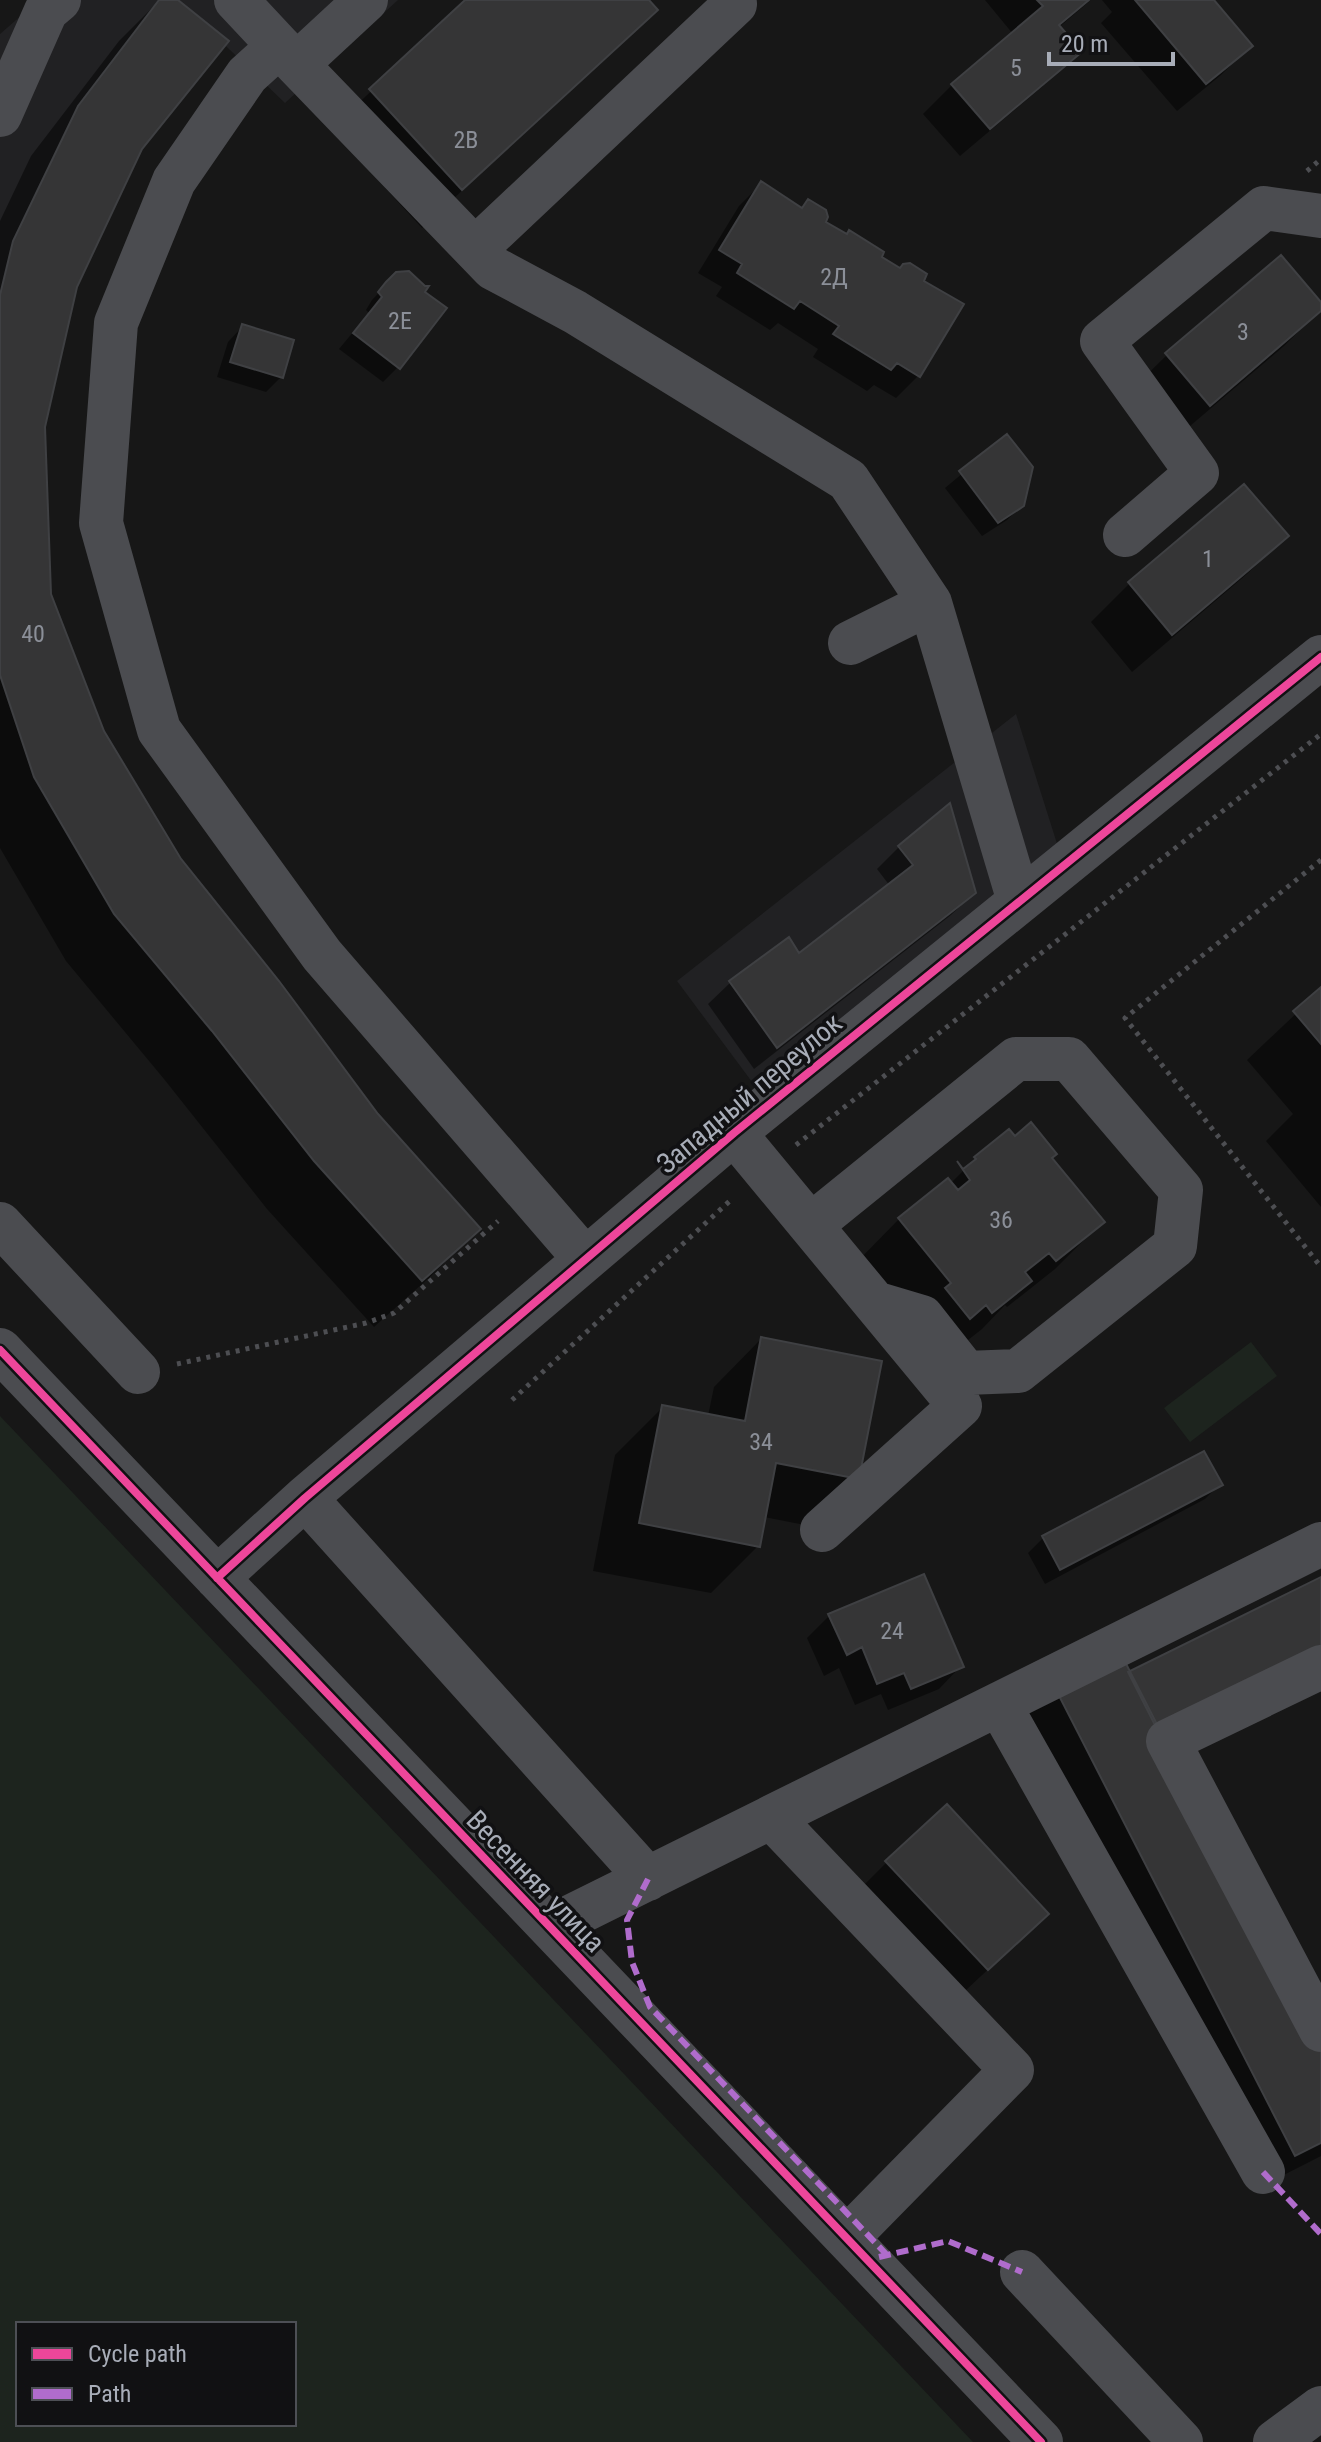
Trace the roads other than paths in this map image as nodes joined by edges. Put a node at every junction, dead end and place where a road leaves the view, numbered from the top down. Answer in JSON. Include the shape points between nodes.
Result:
{"nodes":[{"id":1,"x":59,"y":0,"type":"edge"},
{"id":2,"x":236,"y":0,"type":"edge"},
{"id":3,"x":366,"y":0,"type":"edge"},
{"id":4,"x":732,"y":0,"type":"edge"},
{"id":5,"x":288,"y":55,"type":"junction"},
{"id":6,"x":0,"y":115,"type":"edge"},
{"id":7,"x":1321,"y":216,"type":"edge"},
{"id":8,"x":475,"y":249,"type":"junction"},
{"id":9,"x":1125,"y":535,"type":"dead end"},
{"id":10,"x":930,"y":603,"type":"junction"},
{"id":11,"x":850,"y":643,"type":"dead end"},
{"id":12,"x":1321,"y":657,"type":"edge"},
{"id":13,"x":1019,"y":901,"type":"junction"},
{"id":14,"x":734,"y":1133,"type":"junction"},
{"id":15,"x":0,"y":1224,"type":"edge"},
{"id":16,"x":811,"y":1225,"type":"junction"},
{"id":17,"x":585,"y":1259,"type":"junction"},
{"id":18,"x":875,"y":1303,"type":"junction"},
{"id":19,"x":0,"y":1350,"type":"edge"},
{"id":20,"x":138,"y":1372,"type":"road end"},
{"id":21,"x":305,"y":1498,"type":"junction"},
{"id":22,"x":822,"y":1530,"type":"dead end"},
{"id":23,"x":1321,"y":1544,"type":"edge"},
{"id":24,"x":217,"y":1578,"type":"junction"},
{"id":25,"x":1321,"y":1667,"type":"edge"},
{"id":26,"x":999,"y":1704,"type":"junction"},
{"id":27,"x":771,"y":1817,"type":"junction"},
{"id":28,"x":648,"y":1879,"type":"junction"},
{"id":29,"x":550,"y":1927,"type":"junction"},
{"id":30,"x":1321,"y":2030,"type":"edge"},
{"id":31,"x":1263,"y":2172,"type":"dead end"},
{"id":32,"x":847,"y":2238,"type":"junction"},
{"id":33,"x":1022,"y":2272,"type":"dead end"},
{"id":34,"x":1321,"y":2408,"type":"edge"},
{"id":35,"x":1041,"y":2442,"type":"edge"},
{"id":36,"x":1181,"y":2442,"type":"edge"},
{"id":37,"x":1275,"y":2442,"type":"edge"}],
"edges":[{"from":1,"to":6,"type":"street","via":[[46,11]]},
{"from":2,"to":5,"type":"street"},
{"from":3,"to":5,"type":"street"},
{"from":4,"to":8,"type":"street","via":[[735,4]]},
{"from":5,"to":8,"type":"street"},
{"from":5,"to":17,"type":"street","via":[[247,75],[174,181],[116,323],[101,523],[159,730],[322,955]]},
{"from":7,"to":9,"type":"street","via":[[1264,208],[1102,341],[1197,473]]},
{"from":8,"to":10,"type":"street","via":[[493,268],[575,312],[848,480]]},
{"from":10,"to":11,"type":"street"},
{"from":10,"to":13,"type":"street"},
{"from":12,"to":13,"type":"street","name":"Западный переулок"},
{"from":13,"to":14,"type":"street","name":"Западный переулок"},
{"from":14,"to":16,"type":"street"},
{"from":14,"to":17,"type":"street","name":"Западный переулок"},
{"from":15,"to":20,"type":"street"},
{"from":16,"to":18,"type":"street"},
{"from":16,"to":18,"type":"street","via":[[1016,1059],[1069,1059],[1181,1190],[1175,1246],[1018,1371],[966,1373],[922,1317]]},
{"from":17,"to":21,"type":"street","name":"Западный переулок"},
{"from":18,"to":22,"type":"street","via":[[960,1406]]},
{"from":19,"to":24,"type":"street","name":"Весенняя улица"},
{"from":21,"to":24,"type":"street","name":"Западный переулок"},
{"from":21,"to":28,"type":"street"},
{"from":23,"to":26,"type":"street"},
{"from":24,"to":29,"type":"street","name":"Весенняя улица"},
{"from":25,"to":30,"type":"street","via":[[1168,1741]]},
{"from":26,"to":27,"type":"street"},
{"from":26,"to":31,"type":"street"},
{"from":27,"to":28,"type":"street"},
{"from":27,"to":32,"type":"street","via":[[1012,2070]]},
{"from":28,"to":29,"type":"street"},
{"from":29,"to":32,"type":"street","name":"Весенняя улица"},
{"from":32,"to":35,"type":"street","name":"Весенняя улица"},
{"from":33,"to":36,"type":"street"},
{"from":34,"to":37,"type":"street"}]}
